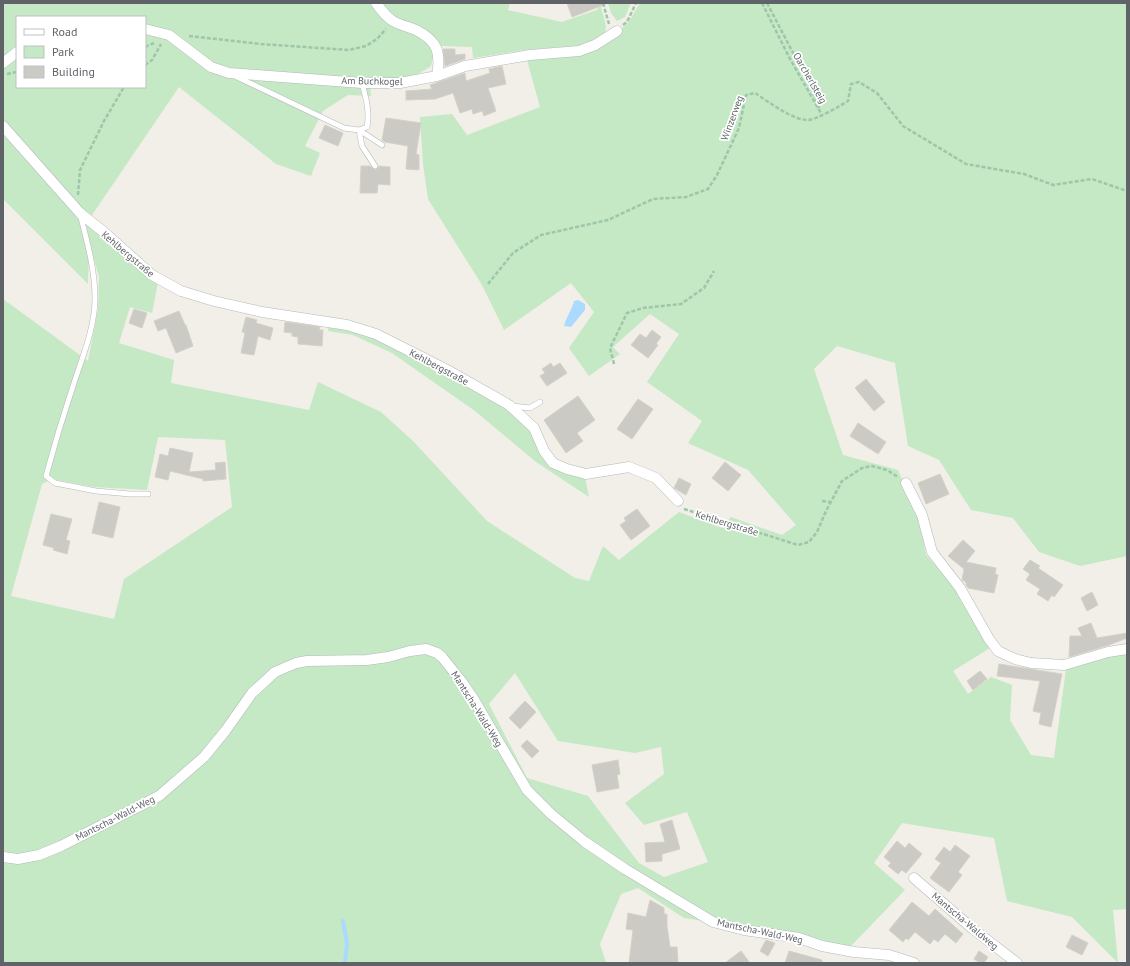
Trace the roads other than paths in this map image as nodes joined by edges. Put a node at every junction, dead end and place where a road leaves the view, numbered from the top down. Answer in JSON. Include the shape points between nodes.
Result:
{"nodes":[{"id":1,"x":376,"y":3,"type":"edge"},
{"id":2,"x":146,"y":29,"type":"edge"},
{"id":3,"x":614,"y":32,"type":"road end"},
{"id":4,"x":16,"y":53,"type":"edge"},
{"id":5,"x":3,"y":63,"type":"edge"},
{"id":6,"x":228,"y":73,"type":"junction"},
{"id":7,"x":437,"y":76,"type":"junction"},
{"id":8,"x":362,"y":83,"type":"junction"},
{"id":9,"x":3,"y":126,"type":"edge"},
{"id":10,"x":359,"y":130,"type":"junction"},
{"id":11,"x":382,"y":145,"type":"dead end"},
{"id":12,"x":375,"y":166,"type":"dead end"},
{"id":13,"x":80,"y":213,"type":"junction"},
{"id":14,"x":540,"y":402,"type":"dead end"},
{"id":15,"x":509,"y":405,"type":"junction"},
{"id":16,"x":906,"y":483,"type":"road end"},
{"id":17,"x":148,"y":494,"type":"dead end"},
{"id":18,"x":678,"y":501,"type":"road end"},
{"id":19,"x":1127,"y":649,"type":"edge"},
{"id":20,"x":3,"y":857,"type":"edge"},
{"id":21,"x":914,"y":878,"type":"dead end"},
{"id":22,"x":914,"y":963,"type":"edge"},
{"id":23,"x":1017,"y":963,"type":"edge"}],
"edges":[{"from":1,"to":7,"type":"street","via":[[393,21],[427,37],[438,49]]},
{"from":2,"to":6,"type":"street","name":"Am Buchkogel","via":[[169,35],[211,67]]},
{"from":3,"to":7,"type":"street","name":"Am Buchkogel","via":[[595,45],[579,51],[530,55],[465,66]]},
{"from":4,"to":5,"type":"street"},
{"from":6,"to":8,"type":"street","name":"Am Buchkogel"},
{"from":6,"to":10,"type":"lane","via":[[344,128]]},
{"from":7,"to":8,"type":"street","name":"Am Buchkogel","via":[[400,83]]},
{"from":8,"to":10,"type":"lane","via":[[369,117],[367,127]]},
{"from":9,"to":13,"type":"street","name":"Kehlbergstraße"},
{"from":10,"to":11,"type":"lane"},
{"from":10,"to":12,"type":"lane","via":[[362,146]]},
{"from":13,"to":15,"type":"street","name":"Kehlbergstraße","via":[[152,275],[182,291],[255,311],[347,325],[376,334]]},
{"from":13,"to":17,"type":"lane","name":"Kehlbergstraße","via":[[92,267],[95,298],[93,322],[46,476],[55,483],[96,491]]},
{"from":14,"to":15,"type":"lane","via":[[530,408]]},
{"from":15,"to":18,"type":"street","name":"Kehlbergstraße","via":[[534,428],[544,451],[553,463],[567,470],[586,474],[629,468],[656,478]]},
{"from":16,"to":19,"type":"street","via":[[922,515],[932,552],[960,588],[988,639],[998,651],[1031,663],[1058,665]]},
{"from":20,"to":22,"type":"street","name":"Mantscha-Wald-Weg","via":[[39,855],[159,796],[204,757],[252,693],[275,672],[307,661],[367,660],[426,649],[442,657],[462,682],[527,790],[585,842],[625,869],[713,922],[744,930],[800,938],[822,946],[854,952],[889,955]]},
{"from":21,"to":23,"type":"street","name":"Mantscha-Waldweg"}]}
